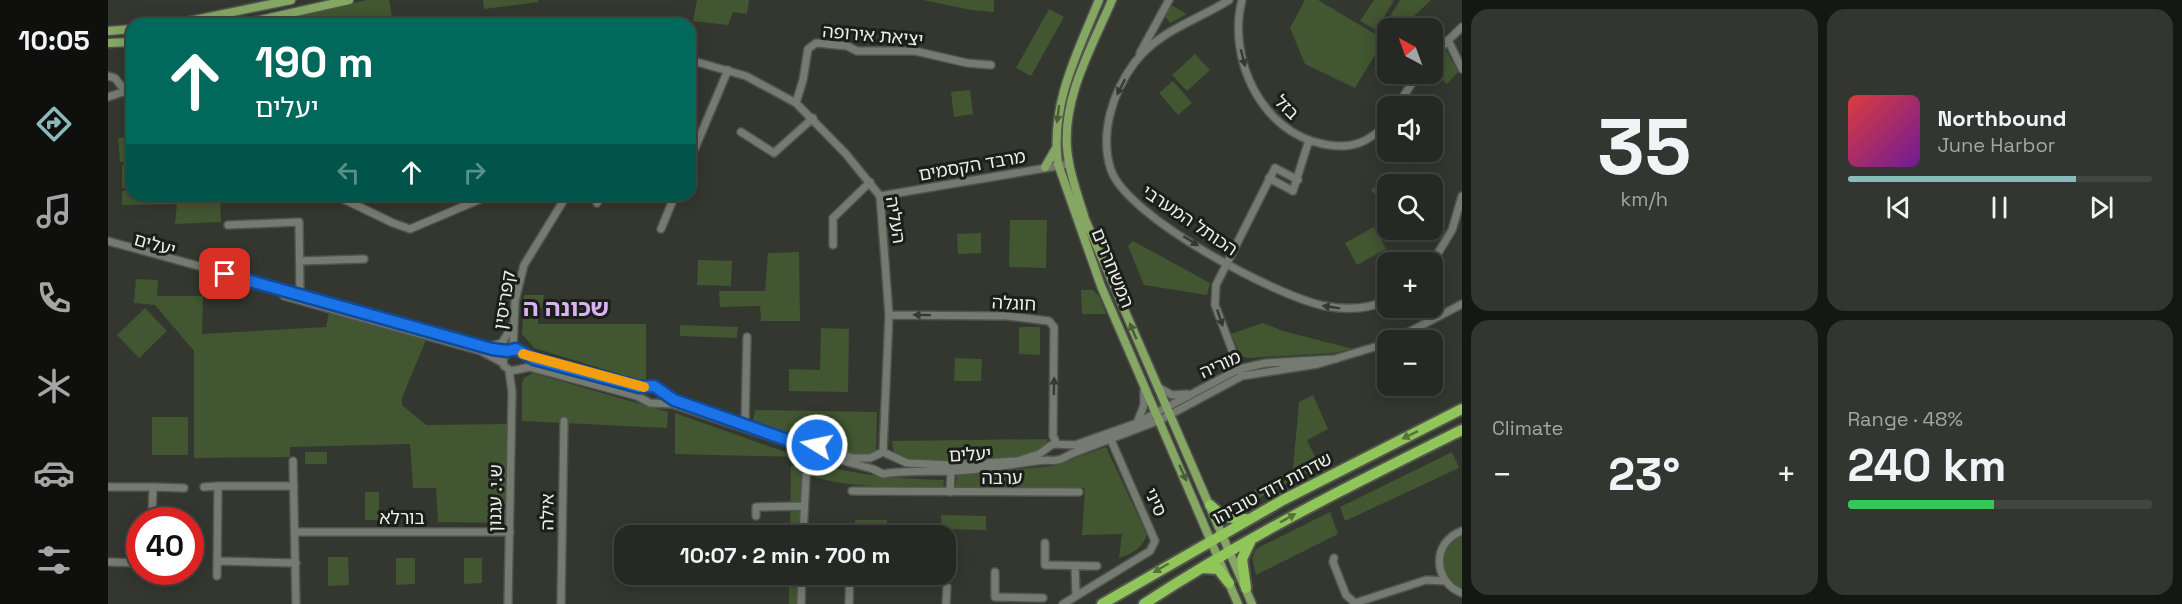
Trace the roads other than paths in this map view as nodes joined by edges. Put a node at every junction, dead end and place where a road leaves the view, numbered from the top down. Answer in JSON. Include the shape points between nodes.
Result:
{"nodes":[{"id":1,"x":291,"y":0,"type":"edge"},
{"id":2,"x":349,"y":0,"type":"edge"},
{"id":3,"x":1099,"y":0,"type":"edge"},
{"id":4,"x":1112,"y":0,"type":"edge"},
{"id":5,"x":1169,"y":0,"type":"edge"},
{"id":6,"x":1229,"y":0,"type":"edge"},
{"id":7,"x":1242,"y":0,"type":"edge"},
{"id":8,"x":274,"y":2,"type":"edge"},
{"id":9,"x":276,"y":16,"type":"junction"},
{"id":10,"x":202,"y":18,"type":"edge"},
{"id":11,"x":268,"y":18,"type":"edge"},
{"id":12,"x":1157,"y":24,"type":"junction"},
{"id":13,"x":1462,"y":27,"type":"edge"},
{"id":14,"x":1174,"y":28,"type":"junction"},
{"id":15,"x":126,"y":30,"type":"edge"},
{"id":16,"x":108,"y":31,"type":"edge"},
{"id":17,"x":1448,"y":40,"type":"junction"},
{"id":18,"x":126,"y":42,"type":"edge"},
{"id":19,"x":108,"y":43,"type":"edge"},
{"id":20,"x":1443,"y":45,"type":"edge"},
{"id":21,"x":696,"y":62,"type":"edge"},
{"id":22,"x":1135,"y":62,"type":"junction"},
{"id":23,"x":991,"y":65,"type":"dead end"},
{"id":24,"x":1462,"y":69,"type":"edge"},
{"id":25,"x":728,"y":70,"type":"junction"},
{"id":26,"x":108,"y":76,"type":"edge"},
{"id":27,"x":126,"y":88,"type":"edge"},
{"id":28,"x":126,"y":91,"type":"edge"},
{"id":29,"x":108,"y":97,"type":"edge"},
{"id":30,"x":796,"y":103,"type":"junction"},
{"id":31,"x":813,"y":118,"type":"junction"},
{"id":32,"x":741,"y":132,"type":"dead end"},
{"id":33,"x":1377,"y":133,"type":"edge"},
{"id":34,"x":1309,"y":140,"type":"junction"},
{"id":35,"x":696,"y":146,"type":"edge"},
{"id":36,"x":1056,"y":148,"type":"junction"},
{"id":37,"x":1058,"y":164,"type":"junction"},
{"id":38,"x":1070,"y":164,"type":"junction"},
{"id":39,"x":1045,"y":167,"type":"junction"},
{"id":40,"x":1269,"y":178,"type":"junction"},
{"id":41,"x":1298,"y":180,"type":"junction"},
{"id":42,"x":870,"y":182,"type":"junction"},
{"id":43,"x":879,"y":196,"type":"junction"},
{"id":44,"x":1462,"y":196,"type":"edge"},
{"id":45,"x":347,"y":201,"type":"edge"},
{"id":46,"x":476,"y":201,"type":"edge"},
{"id":47,"x":563,"y":201,"type":"edge"},
{"id":48,"x":673,"y":201,"type":"edge"},
{"id":49,"x":228,"y":225,"type":"dead end"},
{"id":50,"x":661,"y":229,"type":"dead end"},
{"id":51,"x":108,"y":241,"type":"edge"},
{"id":52,"x":833,"y":245,"type":"dead end"},
{"id":53,"x":108,"y":246,"type":"edge"},
{"id":54,"x":1439,"y":252,"type":"edge"},
{"id":55,"x":364,"y":260,"type":"dead end"},
{"id":56,"x":300,"y":261,"type":"junction"},
{"id":57,"x":1226,"y":263,"type":"junction"},
{"id":58,"x":300,"y":295,"type":"junction"},
{"id":59,"x":1377,"y":303,"type":"edge"},
{"id":60,"x":1460,"y":306,"type":"edge"},
{"id":61,"x":889,"y":315,"type":"junction"},
{"id":62,"x":513,"y":324,"type":"junction"},
{"id":63,"x":1413,"y":330,"type":"edge"},
{"id":64,"x":747,"y":337,"type":"dead end"},
{"id":65,"x":1377,"y":346,"type":"edge"},
{"id":66,"x":485,"y":347,"type":"junction"},
{"id":67,"x":510,"y":350,"type":"junction"},
{"id":68,"x":523,"y":354,"type":"junction"},
{"id":69,"x":503,"y":363,"type":"junction"},
{"id":70,"x":515,"y":370,"type":"junction"},
{"id":71,"x":1240,"y":373,"type":"junction"},
{"id":72,"x":1143,"y":382,"type":"junction"},
{"id":73,"x":1156,"y":385,"type":"junction"},
{"id":74,"x":647,"y":387,"type":"junction"},
{"id":75,"x":659,"y":392,"type":"junction"},
{"id":76,"x":1192,"y":393,"type":"junction"},
{"id":77,"x":645,"y":399,"type":"junction"},
{"id":78,"x":655,"y":402,"type":"junction"},
{"id":79,"x":1462,"y":409,"type":"edge"},
{"id":80,"x":1167,"y":411,"type":"junction"},
{"id":81,"x":1158,"y":417,"type":"junction"},
{"id":82,"x":564,"y":421,"type":"dead end"},
{"id":83,"x":1137,"y":423,"type":"junction"},
{"id":84,"x":745,"y":425,"type":"junction"},
{"id":85,"x":1459,"y":433,"type":"edge"},
{"id":86,"x":1111,"y":440,"type":"junction"},
{"id":87,"x":800,"y":441,"type":"junction"},
{"id":88,"x":817,"y":445,"type":"junction"},
{"id":89,"x":1059,"y":445,"type":"junction"},
{"id":90,"x":798,"y":450,"type":"junction"},
{"id":91,"x":1046,"y":450,"type":"junction"},
{"id":92,"x":883,"y":452,"type":"junction"},
{"id":93,"x":810,"y":456,"type":"junction"},
{"id":94,"x":874,"y":457,"type":"junction"},
{"id":95,"x":893,"y":458,"type":"junction"},
{"id":96,"x":1063,"y":458,"type":"junction"},
{"id":97,"x":293,"y":461,"type":"dead end"},
{"id":98,"x":1050,"y":461,"type":"junction"},
{"id":99,"x":873,"y":469,"type":"junction"},
{"id":100,"x":951,"y":471,"type":"junction"},
{"id":101,"x":890,"y":472,"type":"junction"},
{"id":102,"x":218,"y":486,"type":"junction"},
{"id":103,"x":294,"y":486,"type":"junction"},
{"id":104,"x":108,"y":487,"type":"edge"},
{"id":105,"x":153,"y":487,"type":"junction"},
{"id":106,"x":184,"y":488,"type":"dead end"},
{"id":107,"x":204,"y":488,"type":"dead end"},
{"id":108,"x":852,"y":491,"type":"dead end"},
{"id":109,"x":950,"y":492,"type":"junction"},
{"id":110,"x":1079,"y":492,"type":"dead end"},
{"id":111,"x":1210,"y":505,"type":"junction"},
{"id":112,"x":804,"y":506,"type":"junction"},
{"id":113,"x":152,"y":507,"type":"edge"},
{"id":114,"x":756,"y":516,"type":"dead end"},
{"id":115,"x":1249,"y":519,"type":"junction"},
{"id":116,"x":803,"y":525,"type":"edge"},
{"id":117,"x":1462,"y":531,"type":"edge"},
{"id":118,"x":295,"y":532,"type":"junction"},
{"id":119,"x":510,"y":532,"type":"junction"},
{"id":120,"x":1222,"y":534,"type":"junction"},
{"id":121,"x":1253,"y":538,"type":"junction"},
{"id":122,"x":1212,"y":539,"type":"junction"},
{"id":123,"x":1045,"y":543,"type":"dead end"},
{"id":124,"x":1230,"y":550,"type":"junction"},
{"id":125,"x":1219,"y":556,"type":"junction"},
{"id":126,"x":1334,"y":558,"type":"dead end"},
{"id":127,"x":218,"y":561,"type":"junction"},
{"id":128,"x":108,"y":562,"type":"edge"},
{"id":129,"x":126,"y":563,"type":"edge"},
{"id":130,"x":296,"y":563,"type":"junction"},
{"id":131,"x":1439,"y":565,"type":"junction"},
{"id":132,"x":1075,"y":566,"type":"junction"},
{"id":133,"x":1097,"y":566,"type":"dead end"},
{"id":134,"x":1193,"y":571,"type":"junction"},
{"id":135,"x":995,"y":572,"type":"dead end"},
{"id":136,"x":217,"y":576,"type":"dead end"},
{"id":137,"x":1426,"y":580,"type":"junction"},
{"id":138,"x":1445,"y":581,"type":"junction"},
{"id":139,"x":1229,"y":583,"type":"junction"},
{"id":140,"x":802,"y":585,"type":"edge"},
{"id":141,"x":850,"y":585,"type":"edge"},
{"id":142,"x":946,"y":587,"type":"dead end"},
{"id":143,"x":1246,"y":588,"type":"junction"},
{"id":144,"x":1462,"y":593,"type":"edge"},
{"id":145,"x":1076,"y":596,"type":"junction"},
{"id":146,"x":1043,"y":598,"type":"dead end"},
{"id":147,"x":1025,"y":601,"type":"edge"},
{"id":148,"x":296,"y":604,"type":"edge"},
{"id":149,"x":508,"y":604,"type":"edge"},
{"id":150,"x":561,"y":604,"type":"edge"},
{"id":151,"x":801,"y":604,"type":"edge"},
{"id":152,"x":849,"y":604,"type":"edge"},
{"id":153,"x":946,"y":604,"type":"edge"},
{"id":154,"x":1063,"y":604,"type":"edge"},
{"id":155,"x":1102,"y":604,"type":"edge"},
{"id":156,"x":1144,"y":604,"type":"edge"},
{"id":157,"x":1238,"y":604,"type":"edge"},
{"id":158,"x":1252,"y":604,"type":"edge"}],
"edges":[{"from":1,"to":8,"type":"main road"},
{"from":2,"to":9,"type":"main road"},
{"from":3,"to":36,"type":"main road","name":"המשחררים","one_way":true,"via":[[1060,98]]},
{"from":4,"to":38,"type":"main road","name":"המשחררים","via":[[1071,101],[1067,128]]},
{"from":5,"to":12,"type":"street"},
{"from":6,"to":14,"type":"street","name":"הכותל המערבי"},
{"from":7,"to":34,"type":"street","name":"בזל","one_way":true,"via":[[1239,39],[1252,86],[1282,125]]},
{"from":8,"to":9,"type":"street"},
{"from":8,"to":10,"type":"main road"},
{"from":9,"to":11,"type":"main road"},
{"from":12,"to":14,"type":"street"},
{"from":12,"to":22,"type":"street"},
{"from":13,"to":17,"type":"street"},
{"from":14,"to":22,"type":"street","name":"הכותל המערבי"},
{"from":15,"to":16,"type":"main road"},
{"from":17,"to":20,"type":"street"},
{"from":17,"to":24,"type":"street"},
{"from":18,"to":19,"type":"main road"},
{"from":21,"to":25,"type":"street","name":"העליה"},
{"from":22,"to":57,"type":"street","name":"הכותל המערבי","one_way":true,"via":[[1120,87],[1108,122],[1106,139],[1111,170],[1120,187],[1144,210]]},
{"from":23,"to":30,"type":"street","name":"יציאת אירופה","via":[[915,51],[857,51],[816,43],[808,49]]},
{"from":25,"to":30,"type":"street","name":"העליה","via":[[762,83]]},
{"from":25,"to":35,"type":"street"},
{"from":26,"to":27,"type":"street"},
{"from":28,"to":29,"type":"street"},
{"from":30,"to":31,"type":"street","name":"העליה"},
{"from":31,"to":32,"type":"street","via":[[774,153]]},
{"from":31,"to":42,"type":"street","name":"העליה"},
{"from":33,"to":34,"type":"street","name":"בזל","via":[[1359,144],[1335,147]]},
{"from":34,"to":41,"type":"street"},
{"from":36,"to":37,"type":"main road","name":"המשחררים"},
{"from":36,"to":39,"type":"main road"},
{"from":37,"to":38,"type":"street","name":"מרבד הקסמים"},
{"from":37,"to":39,"type":"street","name":"מרבד הקסמים"},
{"from":37,"to":72,"type":"main road","name":"המשחררים","via":[[1101,286]]},
{"from":73,"to":38,"type":"main road","name":"המשחררים","one_way":true,"via":[[1085,219]]},
{"from":39,"to":43,"type":"street","name":"מרבד הקסמים"},
{"from":40,"to":41,"type":"street","via":[[1275,168]]},
{"from":40,"to":41,"type":"street","via":[[1293,191]]},
{"from":40,"to":57,"type":"street"},
{"from":42,"to":43,"type":"street","name":"העליה"},
{"from":42,"to":52,"type":"street","via":[[832,218]]},
{"from":43,"to":61,"type":"street","name":"העליה"},
{"from":44,"to":54,"type":"street","via":[[1452,230]]},
{"from":45,"to":46,"type":"street","via":[[410,229]]},
{"from":47,"to":62,"type":"street","name":"קפריסין","via":[[524,265]]},
{"from":48,"to":50,"type":"street"},
{"from":49,"to":56,"type":"street","via":[[299,222]]},
{"from":51,"to":58,"type":"street","name":"יעלים"},
{"from":53,"to":69,"type":"street","name":"יעלים","via":[[481,351]]},
{"from":55,"to":56,"type":"street"},
{"from":56,"to":58,"type":"street"},
{"from":59,"to":57,"type":"street","name":"הכותל המערבי","one_way":true,"via":[[1360,308],[1326,307],[1292,296]]},
{"from":57,"to":71,"type":"street","one_way":true,"via":[[1216,285],[1215,305]]},
{"from":58,"to":66,"type":"street","name":"יעלים"},
{"from":60,"to":63,"type":"street"},
{"from":89,"to":61,"type":"street","name":"חוגלה","one_way":true,"via":[[1053,436],[1054,327],[1049,321],[1007,316]]},
{"from":61,"to":92,"type":"street","name":"העליה"},
{"from":62,"to":66,"type":"street","via":[[502,343]]},
{"from":62,"to":67,"type":"street","name":"קפריסין"},
{"from":64,"to":84,"type":"street"},
{"from":65,"to":71,"type":"street","name":"מוריה","via":[[1336,359],[1277,362]]},
{"from":66,"to":67,"type":"street","name":"יעלים"},
{"from":67,"to":68,"type":"street","name":"יעלים"},
{"from":67,"to":69,"type":"street","name":"קפריסין"},
{"from":68,"to":70,"type":"street","via":[[524,364]]},
{"from":68,"to":74,"type":"street"},
{"from":69,"to":70,"type":"street"},
{"from":70,"to":77,"type":"street","via":[[530,367]]},
{"from":70,"to":119,"type":"street","name":"ש.י. עגנון"},
{"from":71,"to":76,"type":"street","name":"מוריה"},
{"from":71,"to":80,"type":"street","name":"מוריה"},
{"from":72,"to":81,"type":"main road","name":"המשחררים"},
{"from":72,"to":83,"type":"street","via":[[1144,405]]},
{"from":73,"to":76,"type":"street","via":[[1172,395]]},
{"from":73,"to":80,"type":"main road","name":"המשחררים"},
{"from":74,"to":75,"type":"street","via":[[654,386]]},
{"from":74,"to":77,"type":"street","via":[[643,392]]},
{"from":75,"to":78,"type":"street"},
{"from":75,"to":84,"type":"street"},
{"from":76,"to":80,"type":"street","name":"מוריה"},
{"from":77,"to":78,"type":"street"},
{"from":78,"to":90,"type":"street","via":[[674,404]]},
{"from":79,"to":115,"type":"highway","name":"שדרות דוד טוביהו","one_way":true},
{"from":80,"to":81,"type":"street","name":"מוריה"},
{"from":80,"to":111,"type":"main road","name":"המשחררים"},
{"from":81,"to":83,"type":"street"},
{"from":81,"to":86,"type":"street"},
{"from":81,"to":122,"type":"main road","name":"המשחררים","one_way":true},
{"from":82,"to":150,"type":"street","name":"אילה"},
{"from":83,"to":89,"type":"street","via":[[1094,440]]},
{"from":84,"to":87,"type":"street"},
{"from":121,"to":85,"type":"highway","name":"שדרות דוד טוביהו","one_way":true},
{"from":86,"to":96,"type":"street"},
{"from":86,"to":145,"type":"street","name":"סיני","via":[[1155,541],[1150,550]]},
{"from":87,"to":88,"type":"street","via":[[809,438]]},
{"from":87,"to":90,"type":"street"},
{"from":88,"to":93,"type":"street"},
{"from":88,"to":94,"type":"street","via":[[853,458]]},
{"from":89,"to":91,"type":"street","name":"יעלים"},
{"from":89,"to":96,"type":"street","name":"חוגלה"},
{"from":90,"to":93,"type":"street"},
{"from":91,"to":95,"type":"street","name":"יעלים","via":[[1017,461],[951,465],[918,465]]},
{"from":91,"to":98,"type":"street"},
{"from":92,"to":94,"type":"street"},
{"from":92,"to":95,"type":"street"},
{"from":93,"to":99,"type":"street"},
{"from":93,"to":112,"type":"street"},
{"from":94,"to":99,"type":"street"},
{"from":95,"to":101,"type":"street"},
{"from":96,"to":98,"type":"street","name":"יעלים"},
{"from":97,"to":103,"type":"street"},
{"from":98,"to":100,"type":"street","name":"יעלים"},
{"from":99,"to":101,"type":"street","via":[[881,474]]},
{"from":100,"to":101,"type":"street","name":"יעלים"},
{"from":100,"to":109,"type":"street"},
{"from":102,"to":103,"type":"street"},
{"from":102,"to":107,"type":"street"},
{"from":102,"to":127,"type":"street"},
{"from":103,"to":118,"type":"street"},
{"from":104,"to":105,"type":"street"},
{"from":105,"to":106,"type":"street"},
{"from":105,"to":113,"type":"street"},
{"from":108,"to":109,"type":"street","name":"ערבה"},
{"from":109,"to":110,"type":"street","name":"ערבה"},
{"from":111,"to":115,"type":"highway","via":[[1224,517]]},
{"from":111,"to":120,"type":"main road","name":"המשחררים"},
{"from":112,"to":114,"type":"street","via":[[756,507]]},
{"from":112,"to":116,"type":"street"},
{"from":115,"to":120,"type":"highway","name":"שדרות דוד טוביהו"},
{"from":117,"to":131,"type":"street","via":[[1446,542]]},
{"from":118,"to":119,"type":"street","name":"בורלא"},
{"from":118,"to":130,"type":"street"},
{"from":119,"to":149,"type":"street","name":"ש.י. עגנון"},
{"from":120,"to":122,"type":"highway","name":"שדרות דוד טוביהו"},
{"from":120,"to":124,"type":"main road","name":"המשחררים"},
{"from":121,"to":124,"type":"highway","name":"שדרות דוד טוביהו"},
{"from":121,"to":143,"type":"highway","via":[[1242,559]]},
{"from":122,"to":125,"type":"main road","name":"המשחררים"},
{"from":122,"to":155,"type":"highway","name":"שדרות דוד טוביהו","one_way":true},
{"from":123,"to":132,"type":"street","via":[[1045,565]]},
{"from":124,"to":125,"type":"highway","name":"שדרות דוד טוביהו"},
{"from":124,"to":143,"type":"main road","name":"המשחררים"},
{"from":125,"to":134,"type":"highway","name":"שדרות דוד טוביהו"},
{"from":125,"to":139,"type":"main road","name":"המשחררים"},
{"from":126,"to":137,"type":"street","via":[[1346,595],[1355,603]]},
{"from":127,"to":130,"type":"street"},
{"from":127,"to":136,"type":"street"},
{"from":128,"to":129,"type":"street"},
{"from":130,"to":148,"type":"street"},
{"from":131,"to":137,"type":"street"},
{"from":131,"to":138,"type":"street"},
{"from":132,"to":133,"type":"street"},
{"from":132,"to":145,"type":"street"},
{"from":134,"to":139,"type":"highway","via":[[1212,567]]},
{"from":134,"to":156,"type":"highway","name":"שדרות דוד טוביהו"},
{"from":135,"to":147,"type":"street","via":[[995,597]]},
{"from":137,"to":138,"type":"street"},
{"from":138,"to":144,"type":"street"},
{"from":139,"to":157,"type":"main road","name":"המשחררים"},
{"from":140,"to":151,"type":"street"},
{"from":141,"to":152,"type":"street"},
{"from":142,"to":153,"type":"street"},
{"from":143,"to":158,"type":"main road","name":"המשחררים"},
{"from":145,"to":154,"type":"street","name":"סיני"},
{"from":146,"to":147,"type":"street"}]}
